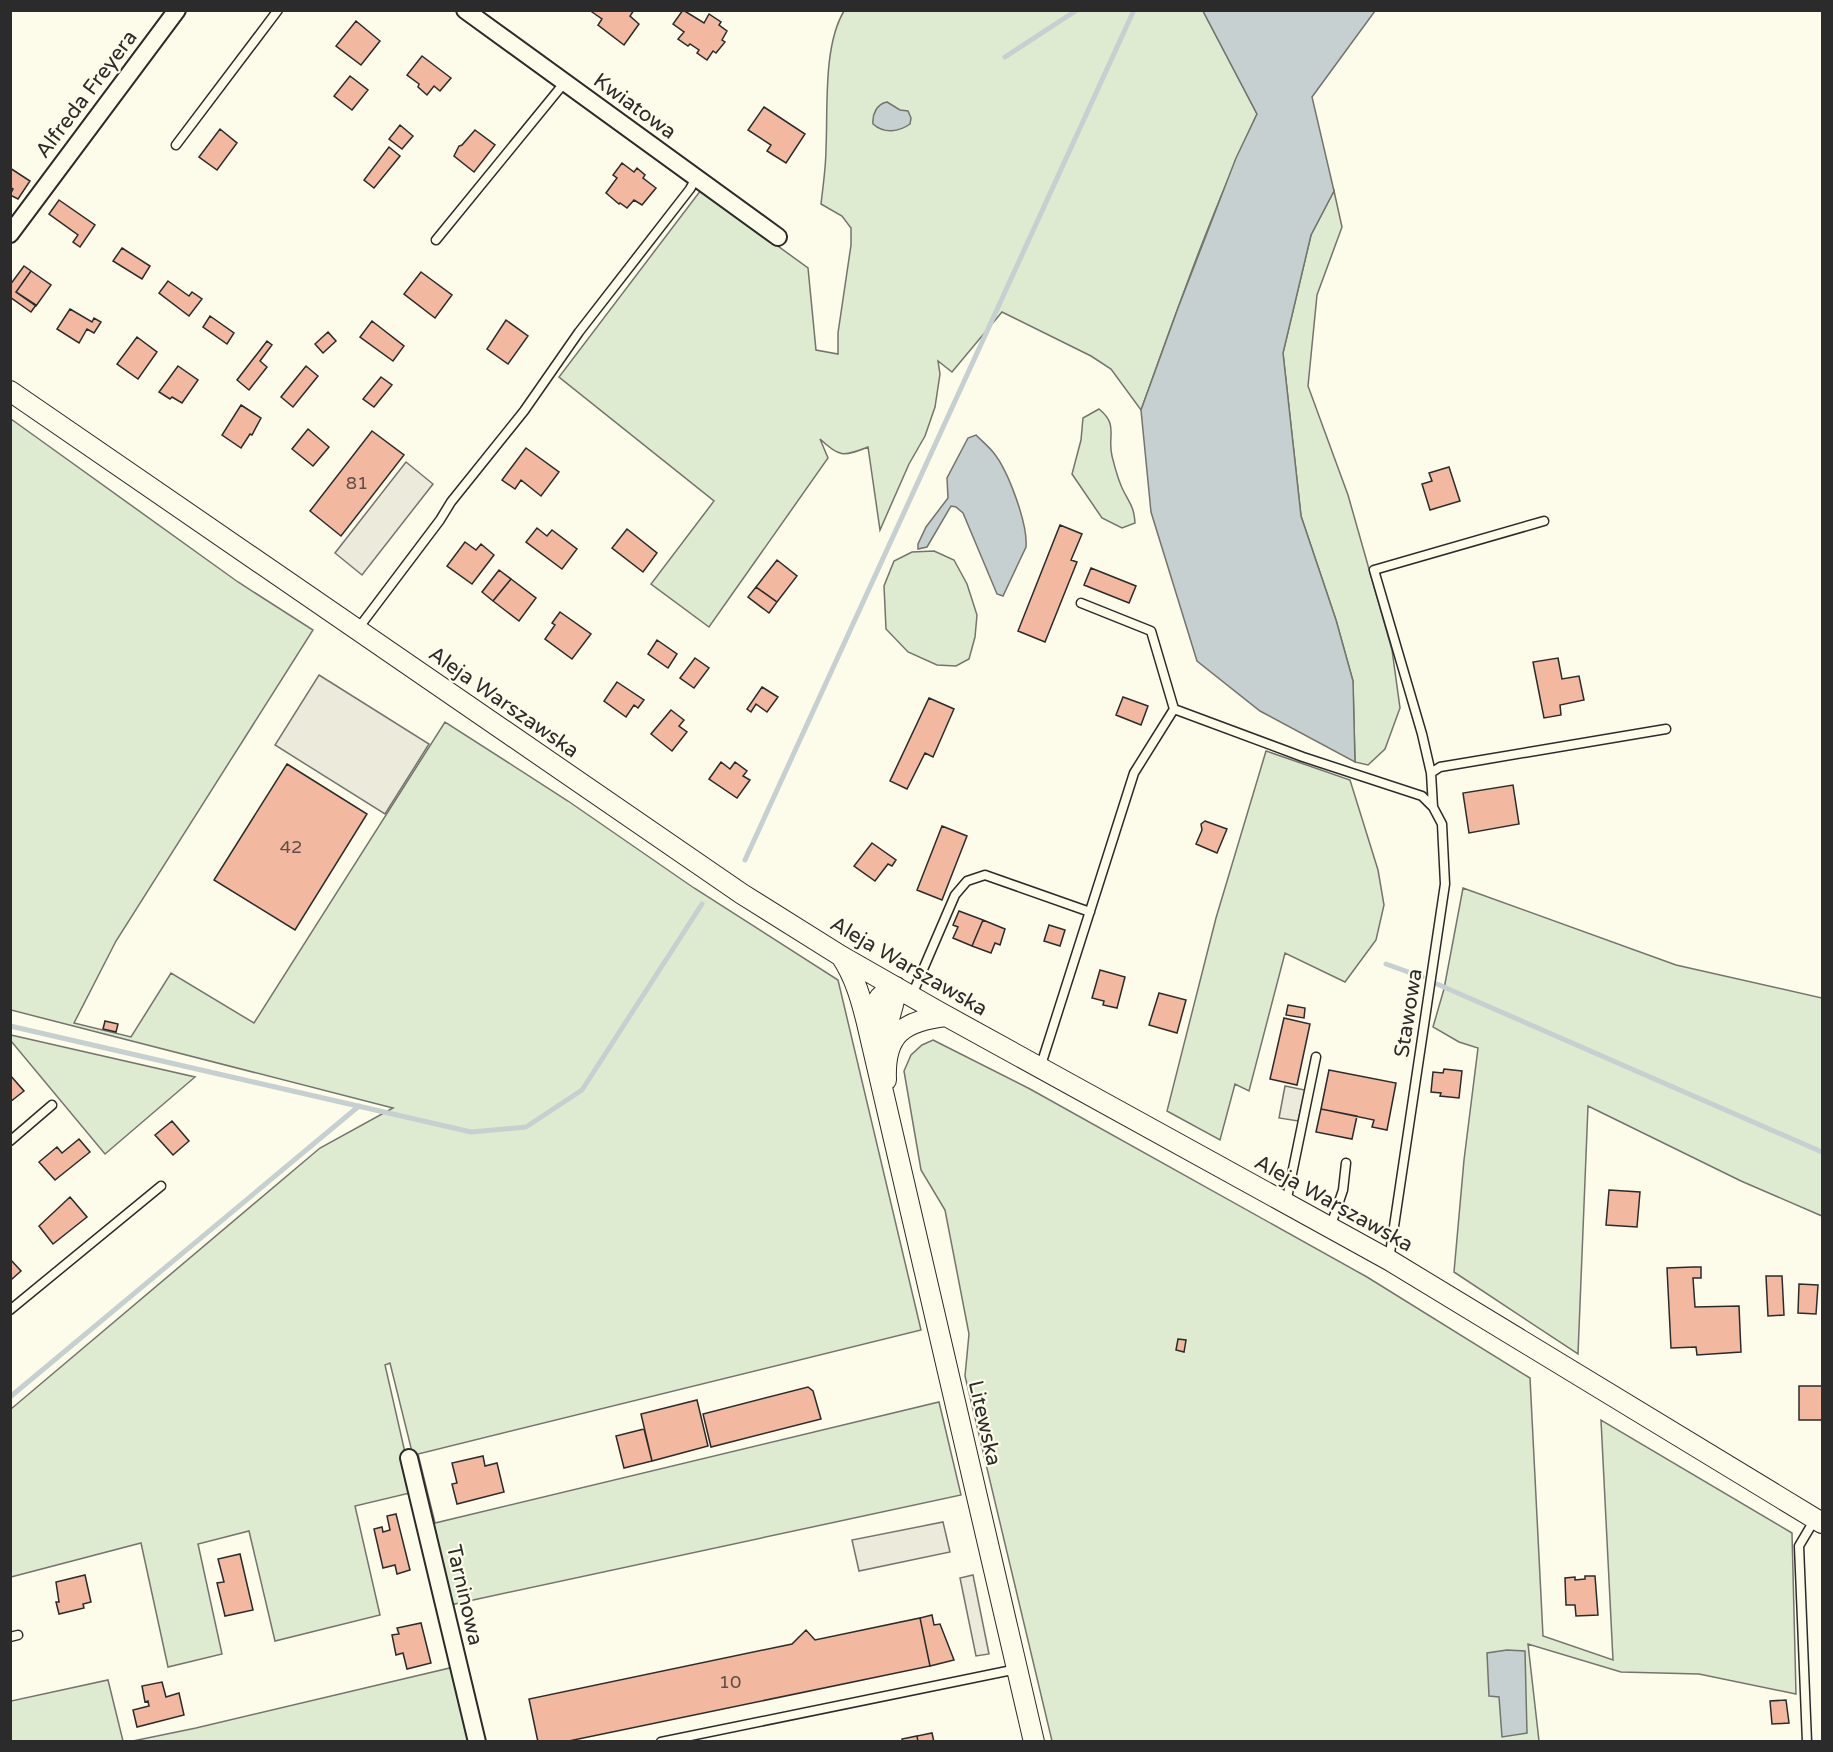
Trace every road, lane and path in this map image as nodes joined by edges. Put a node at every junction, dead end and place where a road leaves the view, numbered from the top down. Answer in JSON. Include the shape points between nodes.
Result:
{"nodes":[{"id":1,"x":177,"y":10,"type":"edge"},
{"id":2,"x":278,"y":10,"type":"edge"},
{"id":3,"x":465,"y":10,"type":"edge"},
{"id":4,"x":565,"y":82,"type":"junction"},
{"id":5,"x":176,"y":145,"type":"dead end"},
{"id":6,"x":696,"y":178,"type":"junction"},
{"id":7,"x":10,"y":234,"type":"edge"},
{"id":8,"x":777,"y":237,"type":"dead end"},
{"id":9,"x":436,"y":240,"type":"dead end"},
{"id":10,"x":10,"y":391,"type":"edge"},
{"id":11,"x":1544,"y":520,"type":"dead end"},
{"id":12,"x":1081,"y":603,"type":"dead end"},
{"id":13,"x":357,"y":630,"type":"junction"},
{"id":14,"x":1174,"y":709,"type":"junction"},
{"id":15,"x":1666,"y":729,"type":"dead end"},
{"id":16,"x":1431,"y":773,"type":"junction"},
{"id":17,"x":1432,"y":807,"type":"junction"},
{"id":18,"x":1090,"y":912,"type":"junction"},
{"id":19,"x":841,"y":956,"type":"junction"},
{"id":20,"x":904,"y":992,"type":"junction"},
{"id":21,"x":946,"y":1016,"type":"junction"},
{"id":22,"x":869,"y":1033,"type":"junction"},
{"id":23,"x":887,"y":1054,"type":"junction"},
{"id":24,"x":1316,"y":1057,"type":"dead end"},
{"id":25,"x":1040,"y":1068,"type":"junction"},
{"id":26,"x":52,"y":1105,"type":"dead end"},
{"id":27,"x":889,"y":1115,"type":"junction"},
{"id":28,"x":10,"y":1141,"type":"edge"},
{"id":29,"x":1346,"y":1163,"type":"dead end"},
{"id":30,"x":161,"y":1186,"type":"dead end"},
{"id":31,"x":1286,"y":1204,"type":"junction"},
{"id":32,"x":1330,"y":1228,"type":"junction"},
{"id":33,"x":1389,"y":1260,"type":"junction"},
{"id":34,"x":10,"y":1310,"type":"edge"},
{"id":35,"x":409,"y":1458,"type":"dead end"},
{"id":36,"x":1819,"y":1521,"type":"edge"},
{"id":37,"x":1017,"y":1669,"type":"junction"},
{"id":38,"x":477,"y":1742,"type":"edge"},
{"id":39,"x":661,"y":1742,"type":"edge"},
{"id":40,"x":1034,"y":1742,"type":"edge"},
{"id":41,"x":1807,"y":1742,"type":"edge"}],
"edges":[{"from":1,"to":7,"type":"street","name":"Alfreda Freyera"},
{"from":2,"to":5,"type":"lane"},
{"from":3,"to":4,"type":"street","name":"Kwiatowa"},
{"from":4,"to":6,"type":"street","name":"Kwiatowa"},
{"from":4,"to":9,"type":"lane"},
{"from":6,"to":8,"type":"street","name":"Kwiatowa"},
{"from":6,"to":13,"type":"lane"},
{"from":10,"to":13,"type":"street","name":"Aleja Warszawska"},
{"from":11,"to":16,"type":"lane","name":"Stawowa","via":[[1374,570]]},
{"from":12,"to":14,"type":"lane","via":[[1151,631]]},
{"from":13,"to":19,"type":"street","name":"Aleja Warszawska","via":[[742,894]]},
{"from":14,"to":17,"type":"lane","via":[[1422,796]]},
{"from":14,"to":18,"type":"lane","via":[[1134,773]]},
{"from":15,"to":16,"type":"lane","via":[[1440,766]]},
{"from":16,"to":17,"type":"lane","name":"Stawowa"},
{"from":17,"to":33,"type":"lane","name":"Stawowa","via":[[1442,824],[1445,884]]},
{"from":18,"to":20,"type":"lane","via":[[985,875],[967,881],[955,895]]},
{"from":18,"to":25,"type":"lane"},
{"from":19,"to":20,"type":"street","name":"Aleja Warszawska"},
{"from":19,"to":22,"type":"street","via":[[857,985]]},
{"from":20,"to":21,"type":"street","name":"Aleja Warszawska"},
{"from":20,"to":22,"type":"street","via":[[884,991],[875,1006]]},
{"from":20,"to":23,"type":"street","via":[[894,1002],[886,1024]]},
{"from":21,"to":23,"type":"street","via":[[924,1019],[901,1030]]},
{"from":21,"to":25,"type":"street","name":"Aleja Warszawska"},
{"from":22,"to":27,"type":"street"},
{"from":23,"to":27,"type":"street"},
{"from":24,"to":31,"type":"lane"},
{"from":25,"to":31,"type":"street","name":"Aleja Warszawska"},
{"from":26,"to":28,"type":"lane"},
{"from":27,"to":37,"type":"street","name":"Litewska"},
{"from":29,"to":32,"type":"lane"},
{"from":30,"to":34,"type":"lane"},
{"from":31,"to":32,"type":"street","name":"Aleja Warszawska"},
{"from":32,"to":33,"type":"street","name":"Aleja Warszawska"},
{"from":33,"to":36,"type":"street","name":"Aleja Warszawska"},
{"from":35,"to":38,"type":"street","name":"Tarninowa"},
{"from":36,"to":41,"type":"lane","via":[[1799,1546]]},
{"from":37,"to":39,"type":"lane"},
{"from":37,"to":40,"type":"street","name":"Litewska"}]}
